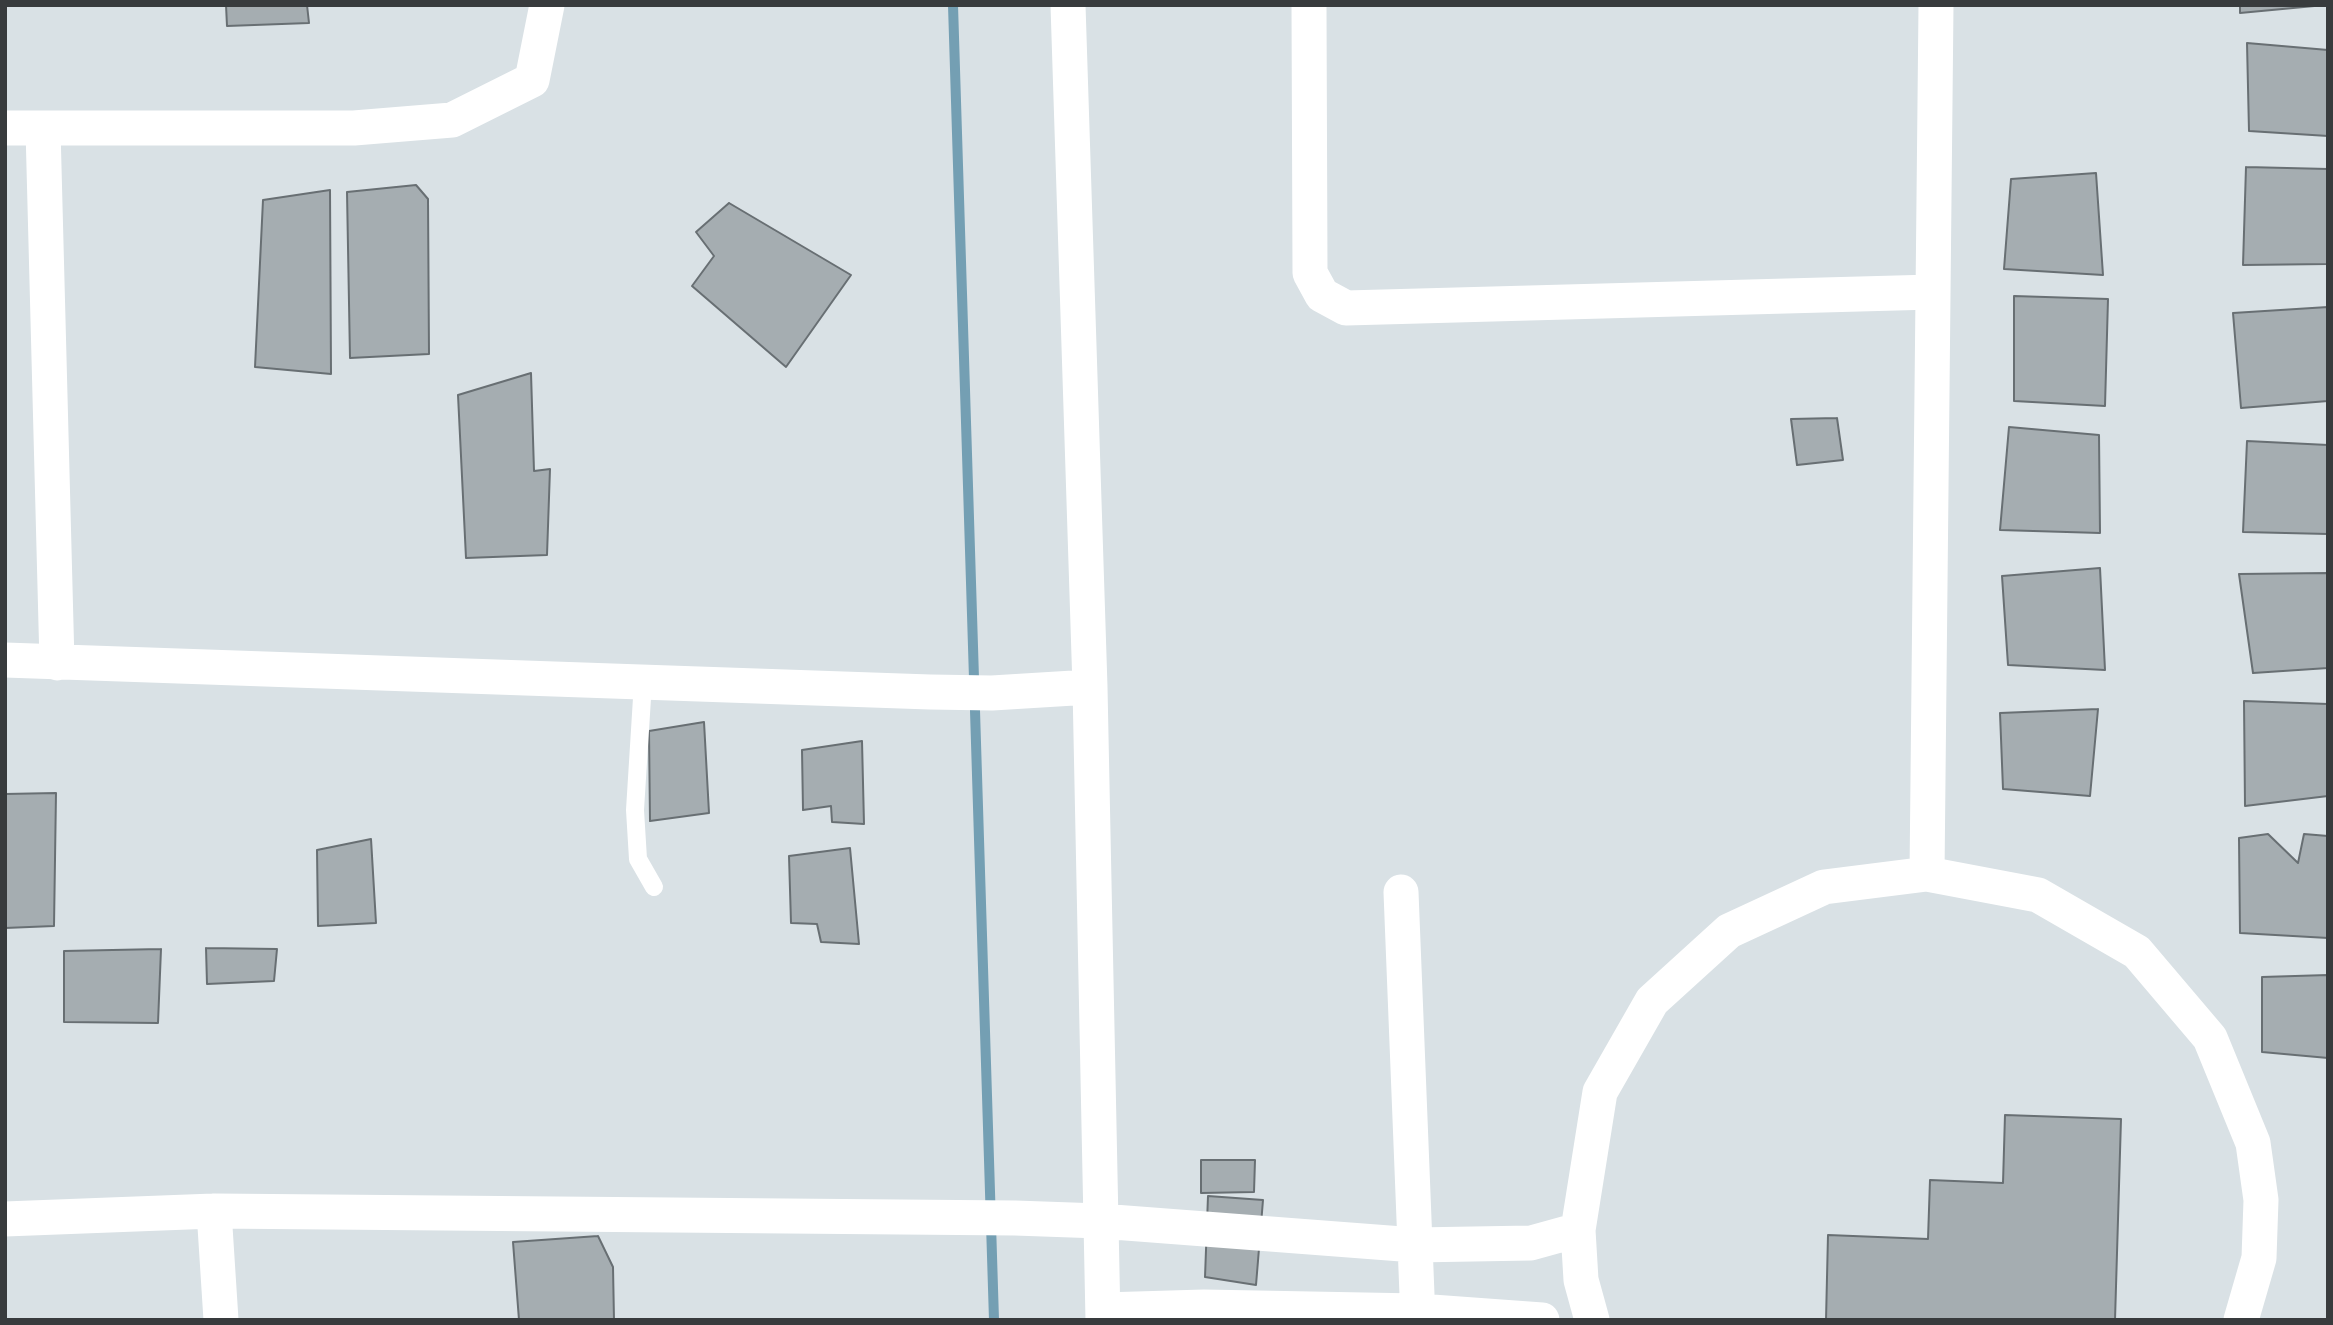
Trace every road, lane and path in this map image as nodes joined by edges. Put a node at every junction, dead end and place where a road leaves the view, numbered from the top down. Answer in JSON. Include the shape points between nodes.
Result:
{"nodes":[{"id":1,"x":547,"y":5,"type":"edge"},
{"id":2,"x":1068,"y":5,"type":"edge"},
{"id":3,"x":1309,"y":5,"type":"edge"},
{"id":4,"x":1936,"y":5,"type":"edge"},
{"id":5,"x":5,"y":128,"type":"edge"},
{"id":6,"x":43,"y":129,"type":"junction"},
{"id":7,"x":1933,"y":292,"type":"junction"},
{"id":8,"x":5,"y":660,"type":"edge"},
{"id":9,"x":57,"y":663,"type":"junction"},
{"id":10,"x":643,"y":682,"type":"junction"},
{"id":11,"x":1090,"y":687,"type":"junction"},
{"id":12,"x":1927,"y":874,"type":"junction"},
{"id":13,"x":654,"y":887,"type":"dead end"},
{"id":14,"x":1401,"y":892,"type":"dead end"},
{"id":15,"x":214,"y":1211,"type":"junction"},
{"id":16,"x":5,"y":1219,"type":"edge"},
{"id":17,"x":1100,"y":1221,"type":"junction"},
{"id":18,"x":1578,"y":1230,"type":"junction"},
{"id":19,"x":1415,"y":1245,"type":"junction"},
{"id":20,"x":1103,"y":1315,"type":"edge"},
{"id":21,"x":1418,"y":1315,"type":"edge"},
{"id":22,"x":220,"y":1320,"type":"edge"},
{"id":23,"x":1542,"y":1320,"type":"edge"},
{"id":24,"x":1592,"y":1320,"type":"edge"},
{"id":25,"x":2241,"y":1320,"type":"edge"}],
"edges":[{"from":1,"to":6,"type":"street","via":[[532,80],[452,120],[354,128]]},
{"from":2,"to":11,"type":"street"},
{"from":3,"to":7,"type":"street","via":[[1310,272],[1322,295],[1346,308]]},
{"from":4,"to":7,"type":"street"},
{"from":5,"to":6,"type":"street"},
{"from":6,"to":9,"type":"street"},
{"from":7,"to":12,"type":"street"},
{"from":8,"to":9,"type":"street"},
{"from":9,"to":10,"type":"street"},
{"from":10,"to":11,"type":"street","via":[[992,693]]},
{"from":10,"to":13,"type":"lane","via":[[635,810],[638,859]]},
{"from":11,"to":17,"type":"street"},
{"from":12,"to":18,"type":"street","via":[[1824,887],[1729,930],[1652,1001],[1600,1092]]},
{"from":12,"to":25,"type":"street","via":[[2038,895],[2137,952],[2210,1038],[2253,1143],[2261,1200],[2259,1258]]},
{"from":14,"to":19,"type":"street"},
{"from":15,"to":16,"type":"street"},
{"from":15,"to":17,"type":"street"},
{"from":15,"to":22,"type":"street"},
{"from":17,"to":19,"type":"street"},
{"from":17,"to":20,"type":"street"},
{"from":18,"to":19,"type":"street","via":[[1531,1243]]},
{"from":18,"to":24,"type":"street","via":[[1581,1280]]},
{"from":19,"to":21,"type":"street"},
{"from":20,"to":21,"type":"street","via":[[1204,1307]]},
{"from":21,"to":23,"type":"street"}]}
